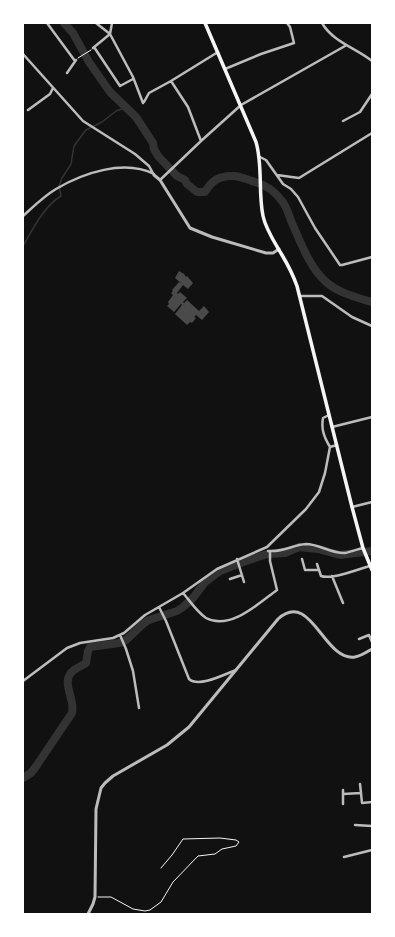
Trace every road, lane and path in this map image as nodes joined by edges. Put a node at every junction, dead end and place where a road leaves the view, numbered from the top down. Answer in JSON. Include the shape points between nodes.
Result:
{"nodes":[{"id":1,"x":47,"y":23,"type":"edge"},
{"id":2,"x":96,"y":23,"type":"edge"},
{"id":3,"x":112,"y":23,"type":"edge"},
{"id":4,"x":205,"y":23,"type":"edge"},
{"id":5,"x":287,"y":23,"type":"edge"},
{"id":6,"x":322,"y":23,"type":"edge"},
{"id":7,"x":110,"y":34,"type":"junction"},
{"id":8,"x":345,"y":46,"type":"junction"},
{"id":9,"x":93,"y":48,"type":"junction"},
{"id":10,"x":218,"y":52,"type":"junction"},
{"id":11,"x":23,"y":54,"type":"edge"},
{"id":12,"x":76,"y":60,"type":"junction"},
{"id":13,"x":372,"y":61,"type":"edge"},
{"id":14,"x":225,"y":69,"type":"junction"},
{"id":15,"x":67,"y":73,"type":"dead end"},
{"id":16,"x":133,"y":79,"type":"junction"},
{"id":17,"x":171,"y":81,"type":"junction"},
{"id":18,"x":53,"y":88,"type":"junction"},
{"id":19,"x":372,"y":94,"type":"edge"},
{"id":20,"x":241,"y":105,"type":"junction"},
{"id":21,"x":28,"y":110,"type":"dead end"},
{"id":22,"x":343,"y":121,"type":"dead end"},
{"id":23,"x":372,"y":133,"type":"edge"},
{"id":24,"x":201,"y":141,"type":"junction"},
{"id":25,"x":260,"y":157,"type":"junction"},
{"id":26,"x":154,"y":174,"type":"junction"},
{"id":27,"x":276,"y":174,"type":"junction"},
{"id":28,"x":160,"y":180,"type":"junction"},
{"id":29,"x":23,"y":216,"type":"edge"},
{"id":30,"x":279,"y":249,"type":"junction"},
{"id":31,"x":372,"y":257,"type":"edge"},
{"id":32,"x":300,"y":296,"type":"junction"},
{"id":33,"x":372,"y":326,"type":"edge"},
{"id":34,"x":329,"y":415,"type":"junction"},
{"id":35,"x":372,"y":417,"type":"edge"},
{"id":36,"x":332,"y":427,"type":"junction"},
{"id":37,"x":337,"y":445,"type":"junction"},
{"id":38,"x":330,"y":446,"type":"junction"},
{"id":39,"x":372,"y":502,"type":"edge"},
{"id":40,"x":352,"y":507,"type":"junction"},
{"id":41,"x":363,"y":548,"type":"junction"},
{"id":42,"x":268,"y":549,"type":"junction"},
{"id":43,"x":302,"y":559,"type":"dead end"},
{"id":44,"x":238,"y":560,"type":"junction"},
{"id":45,"x":317,"y":564,"type":"dead end"},
{"id":46,"x":370,"y":566,"type":"junction"},
{"id":47,"x":319,"y":570,"type":"junction"},
{"id":48,"x":372,"y":570,"type":"edge"},
{"id":49,"x":242,"y":575,"type":"junction"},
{"id":50,"x":332,"y":576,"type":"junction"},
{"id":51,"x":230,"y":579,"type":"dead end"},
{"id":52,"x":244,"y":582,"type":"dead end"},
{"id":53,"x":183,"y":593,"type":"junction"},
{"id":54,"x":343,"y":603,"type":"dead end"},
{"id":55,"x":159,"y":607,"type":"junction"},
{"id":56,"x":120,"y":635,"type":"junction"},
{"id":57,"x":359,"y":639,"type":"dead end"},
{"id":58,"x":372,"y":642,"type":"edge"},
{"id":59,"x":372,"y":649,"type":"edge"},
{"id":60,"x":237,"y":670,"type":"junction"},
{"id":61,"x":23,"y":681,"type":"edge"},
{"id":62,"x":139,"y":708,"type":"dead end"},
{"id":63,"x":360,"y":784,"type":"dead end"},
{"id":64,"x":343,"y":790,"type":"dead end"},
{"id":65,"x":361,"y":793,"type":"junction"},
{"id":66,"x":343,"y":794,"type":"junction"},
{"id":67,"x":372,"y":802,"type":"edge"},
{"id":68,"x":344,"y":804,"type":"dead end"},
{"id":69,"x":354,"y":825,"type":"dead end"},
{"id":70,"x":372,"y":826,"type":"edge"},
{"id":71,"x":372,"y":850,"type":"edge"},
{"id":72,"x":344,"y":857,"type":"dead end"},
{"id":73,"x":161,"y":868,"type":"dead end"},
{"id":74,"x":95,"y":897,"type":"junction"},
{"id":75,"x":88,"y":914,"type":"edge"}],
"edges":[{"from":1,"to":12,"type":"street"},
{"from":2,"to":7,"type":"street"},
{"from":3,"to":7,"type":"street"},
{"from":4,"to":10,"type":"main road"},
{"from":5,"to":14,"type":"street","via":[[294,43]]},
{"from":6,"to":8,"type":"street"},
{"from":7,"to":9,"type":"street"},
{"from":7,"to":16,"type":"street"},
{"from":8,"to":13,"type":"street"},
{"from":8,"to":20,"type":"street"},
{"from":9,"to":12,"type":"path"},
{"from":9,"to":16,"type":"street","via":[[120,86]]},
{"from":10,"to":14,"type":"main road"},
{"from":10,"to":17,"type":"street"},
{"from":11,"to":18,"type":"street"},
{"from":12,"to":15,"type":"street"},
{"from":14,"to":20,"type":"main road"},
{"from":16,"to":17,"type":"street","via":[[143,103],[149,93]]},
{"from":17,"to":24,"type":"street","via":[[188,107]]},
{"from":18,"to":21,"type":"street","via":[[50,94]]},
{"from":18,"to":26,"type":"street","via":[[83,120],[135,154]]},
{"from":19,"to":22,"type":"street","via":[[360,112]]},
{"from":20,"to":24,"type":"street"},
{"from":20,"to":25,"type":"main road"},
{"from":23,"to":27,"type":"street","via":[[299,178]]},
{"from":24,"to":28,"type":"street"},
{"from":25,"to":27,"type":"street","via":[[266,160]]},
{"from":25,"to":30,"type":"main road","via":[[264,218]]},
{"from":26,"to":28,"type":"street"},
{"from":26,"to":29,"type":"street","via":[[125,168],[78,178],[57,189]]},
{"from":27,"to":31,"type":"street","via":[[283,184],[298,196],[315,228],[340,265]]},
{"from":28,"to":30,"type":"street","via":[[187,224],[196,231],[266,254]]},
{"from":30,"to":32,"type":"main road","via":[[293,275]]},
{"from":32,"to":33,"type":"street","via":[[322,296],[352,317]]},
{"from":32,"to":34,"type":"main road"},
{"from":34,"to":36,"type":"main road"},
{"from":34,"to":38,"type":"street","via":[[323,418],[322,431]]},
{"from":35,"to":36,"type":"street"},
{"from":36,"to":37,"type":"main road"},
{"from":37,"to":38,"type":"street"},
{"from":37,"to":40,"type":"main road"},
{"from":38,"to":42,"type":"street","via":[[319,492]]},
{"from":39,"to":40,"type":"street"},
{"from":40,"to":41,"type":"main road"},
{"from":41,"to":42,"type":"street","via":[[345,553],[305,544],[284,550]]},
{"from":41,"to":46,"type":"main road"},
{"from":42,"to":44,"type":"street"},
{"from":42,"to":53,"type":"street","via":[[277,590],[236,618],[217,621],[207,618]]},
{"from":43,"to":47,"type":"street","via":[[305,570]]},
{"from":44,"to":49,"type":"street"},
{"from":44,"to":53,"type":"street","via":[[217,568]]},
{"from":45,"to":47,"type":"street"},
{"from":46,"to":48,"type":"main road"},
{"from":46,"to":50,"type":"street"},
{"from":47,"to":50,"type":"street","via":[[320,576]]},
{"from":49,"to":51,"type":"street"},
{"from":49,"to":52,"type":"street"},
{"from":50,"to":54,"type":"street"},
{"from":53,"to":55,"type":"street"},
{"from":55,"to":56,"type":"street"},
{"from":55,"to":60,"type":"street","via":[[189,679],[198,683]]},
{"from":56,"to":61,"type":"street","via":[[74,645]]},
{"from":56,"to":62,"type":"street","via":[[133,671]]},
{"from":57,"to":58,"type":"street","via":[[369,634]]},
{"from":59,"to":60,"type":"street","via":[[355,657],[345,656],[334,650],[307,618],[293,612],[278,619]]},
{"from":60,"to":74,"type":"street","via":[[189,728],[167,746],[113,776],[101,788],[96,809]]},
{"from":63,"to":65,"type":"street"},
{"from":64,"to":66,"type":"street"},
{"from":65,"to":66,"type":"street"},
{"from":65,"to":67,"type":"street","via":[[362,803]]},
{"from":66,"to":68,"type":"street"},
{"from":69,"to":70,"type":"street"},
{"from":71,"to":72,"type":"street"},
{"from":73,"to":74,"type":"path","via":[[181,840],[186,838],[226,839],[238,842],[236,846],[222,849],[215,854],[198,856],[173,882],[161,902],[150,910],[133,909],[110,897]]},
{"from":74,"to":75,"type":"street"}]}
